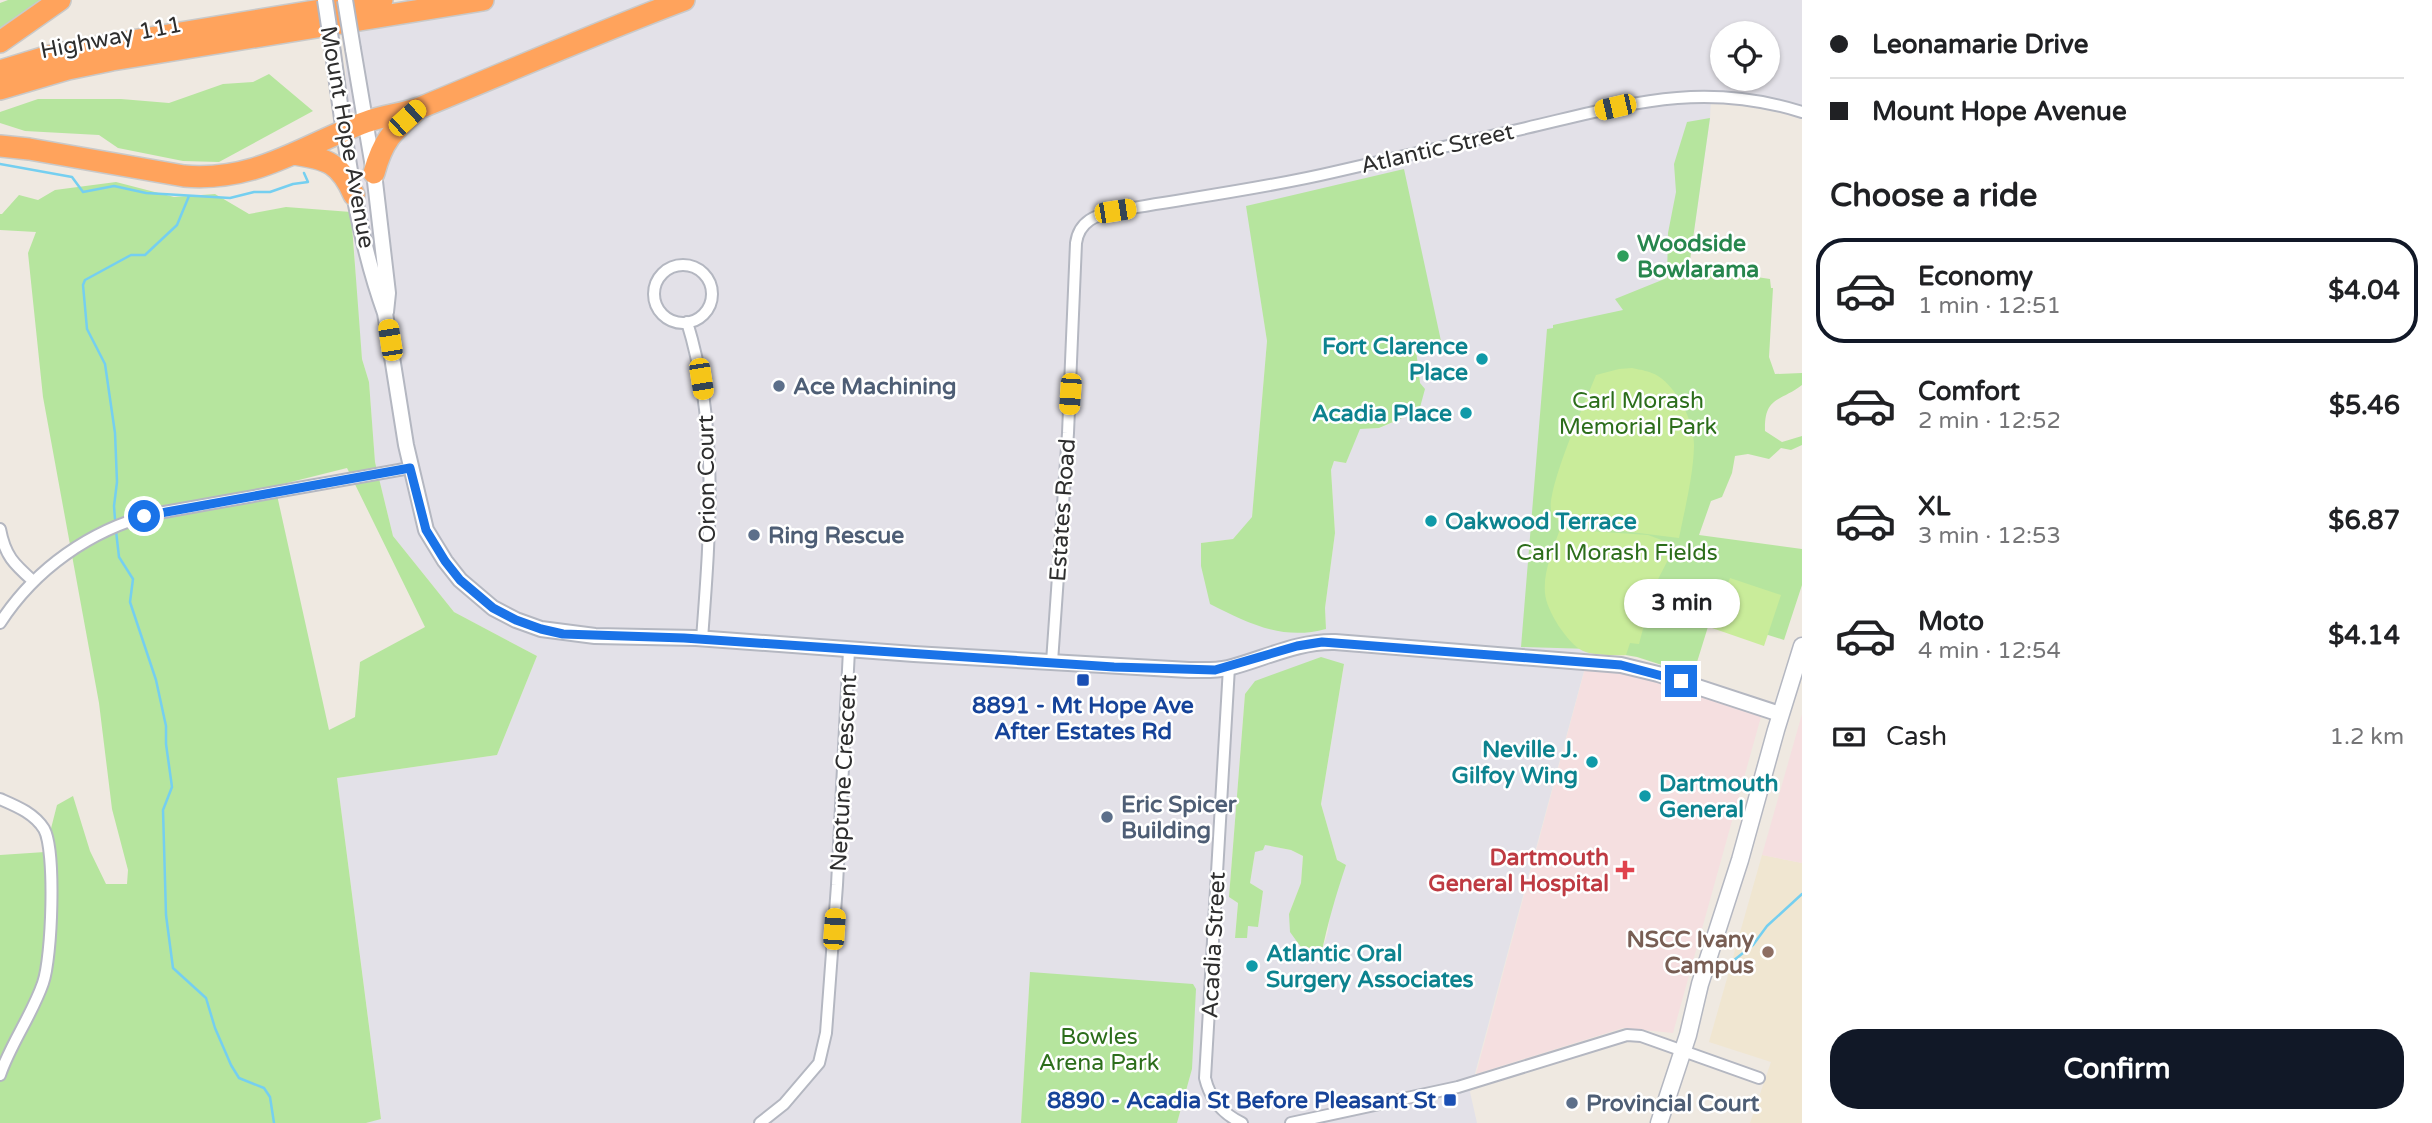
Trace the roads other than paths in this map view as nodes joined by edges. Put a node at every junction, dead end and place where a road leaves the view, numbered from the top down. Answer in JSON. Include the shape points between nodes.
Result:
{"nodes":[{"id":1,"x":60,"y":0,"type":"edge"},
{"id":2,"x":325,"y":0,"type":"edge"},
{"id":3,"x":345,"y":0,"type":"edge"},
{"id":4,"x":382,"y":0,"type":"edge"},
{"id":5,"x":482,"y":0,"type":"edge"},
{"id":6,"x":684,"y":0,"type":"edge"},
{"id":7,"x":0,"y":42,"type":"edge"},
{"id":8,"x":0,"y":71,"type":"edge"},
{"id":9,"x":0,"y":89,"type":"edge"},
{"id":10,"x":419,"y":108,"type":"junction"},
{"id":11,"x":1802,"y":112,"type":"edge"},
{"id":12,"x":365,"y":122,"type":"junction"},
{"id":13,"x":344,"y":131,"type":"junction"},
{"id":14,"x":0,"y":146,"type":"edge"},
{"id":15,"x":294,"y":154,"type":"junction"},
{"id":16,"x":374,"y":173,"type":"junction"},
{"id":17,"x":354,"y":195,"type":"junction"},
{"id":18,"x":1079,"y":232,"type":"joint"},
{"id":19,"x":386,"y":313,"type":"junction"},
{"id":20,"x":687,"y":322,"type":"junction"},
{"id":21,"x":410,"y":468,"type":"junction"},
{"id":22,"x":0,"y":529,"type":"edge"},
{"id":23,"x":33,"y":581,"type":"junction"},
{"id":24,"x":0,"y":623,"type":"edge"},
{"id":25,"x":702,"y":639,"type":"junction"},
{"id":26,"x":1802,"y":646,"type":"edge"},
{"id":27,"x":849,"y":650,"type":"junction"},
{"id":28,"x":1052,"y":662,"type":"junction"},
{"id":29,"x":1229,"y":667,"type":"junction"},
{"id":30,"x":1780,"y":714,"type":"junction"},
{"id":31,"x":0,"y":799,"type":"edge"},
{"id":32,"x":1683,"y":1051,"type":"junction"},
{"id":33,"x":0,"y":1075,"type":"edge"},
{"id":34,"x":1759,"y":1078,"type":"dead end"},
{"id":35,"x":760,"y":1123,"type":"edge"},
{"id":36,"x":1242,"y":1123,"type":"edge"},
{"id":37,"x":1291,"y":1123,"type":"edge"},
{"id":38,"x":1659,"y":1123,"type":"edge"}],
"edges":[{"from":1,"to":7,"type":"highway"},
{"from":2,"to":13,"type":"street","name":"Mount Hope Avenue","bridge":true},
{"from":3,"to":12,"type":"street","name":"Mount Hope Avenue","bridge":true},
{"from":4,"to":8,"type":"highway","name":"Highway 111","via":[[94,47]]},
{"from":5,"to":9,"type":"highway","name":"Highway 111","via":[[112,60]]},
{"from":6,"to":10,"type":"highway"},
{"from":10,"to":12,"type":"highway"},
{"from":10,"to":16,"type":"highway","via":[[388,138]]},
{"from":11,"to":18,"type":"street","name":"Atlantic Street","via":[[1723,96],[1644,101],[1314,177],[1101,214]]},
{"from":12,"to":13,"type":"highway"},
{"from":12,"to":16,"type":"street","name":"Mount Hope Avenue"},
{"from":13,"to":15,"type":"highway"},
{"from":13,"to":17,"type":"street","name":"Mount Hope Avenue"},
{"from":14,"to":15,"type":"highway","via":[[202,177],[248,172]]},
{"from":15,"to":17,"type":"highway","via":[[331,163],[345,176]]},
{"from":16,"to":19,"type":"street","name":"Mount Hope Avenue","via":[[388,293]]},
{"from":17,"to":19,"type":"street","name":"Mount Hope Avenue"},
{"from":18,"to":28,"type":"street","name":"Estates Road"},
{"from":19,"to":21,"type":"street","name":"Mount Hope Avenue"},
{"from":20,"to":20,"type":"street","via":[[695,321],[709,307],[710,285],[696,269],[674,267],[658,280],[654,301],[668,319]]},
{"from":20,"to":25,"type":"street","name":"Orion Court","via":[[708,423],[710,517]]},
{"from":21,"to":23,"type":"street","via":[[144,516],[92,538]]},
{"from":21,"to":25,"type":"street","name":"Mount Hope Avenue","via":[[434,546],[460,580],[493,608],[563,634]]},
{"from":22,"to":23,"type":"street","via":[[10,559]]},
{"from":23,"to":24,"type":"street"},
{"from":25,"to":27,"type":"street","name":"Mount Hope Avenue"},
{"from":26,"to":30,"type":"main road"},
{"from":27,"to":28,"type":"street","name":"Mount Hope Avenue"},
{"from":27,"to":35,"type":"street","name":"Neptune Crescent","via":[[826,1033],[819,1063],[784,1104]]},
{"from":28,"to":29,"type":"street","name":"Mount Hope Avenue","via":[[1189,670]]},
{"from":29,"to":30,"type":"street","name":"Mount Hope Avenue","via":[[1322,642],[1621,665]]},
{"from":29,"to":36,"type":"street","name":"Acadia Street","via":[[1205,1078],[1219,1106]]},
{"from":30,"to":32,"type":"main road"},
{"from":31,"to":33,"type":"street","via":[[40,824],[51,860],[46,972]]},
{"from":32,"to":34,"type":"street"},
{"from":32,"to":37,"type":"street","via":[[1627,1035],[1458,1087]]},
{"from":32,"to":38,"type":"main road"}]}
